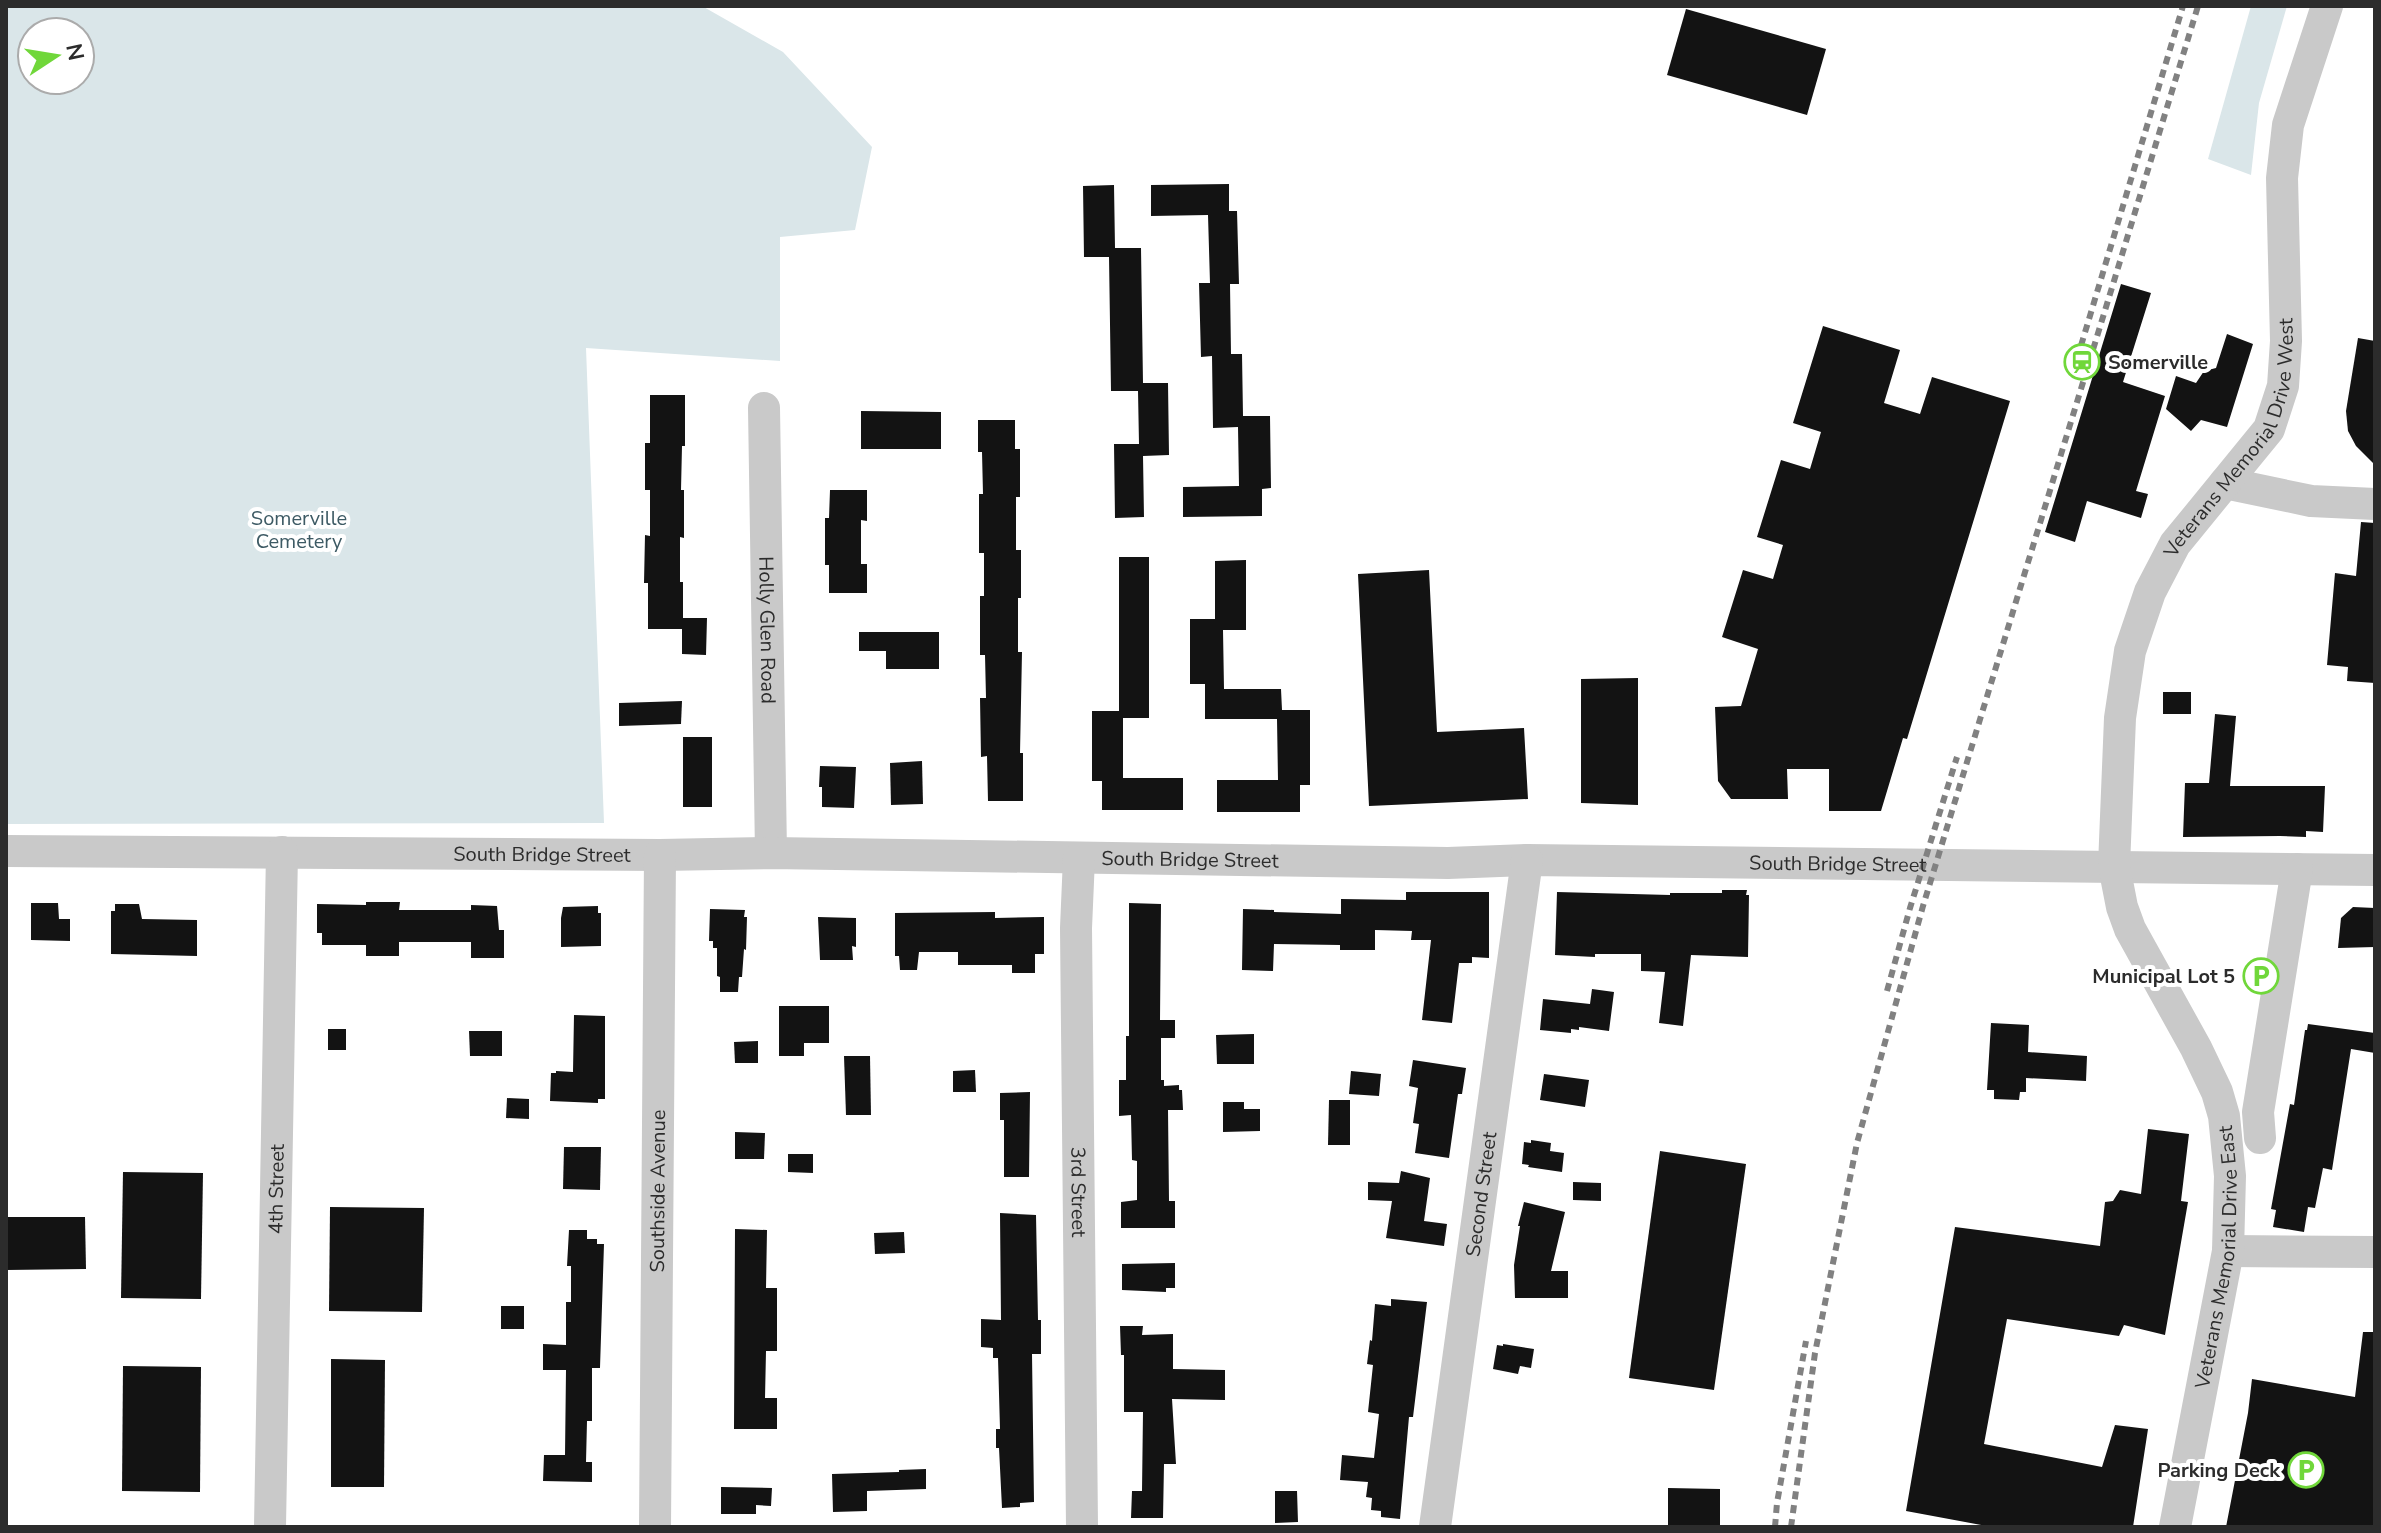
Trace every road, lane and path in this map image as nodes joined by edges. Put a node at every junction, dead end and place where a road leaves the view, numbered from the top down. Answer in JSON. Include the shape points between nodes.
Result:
{"nodes":[{"id":1,"x":2327,"y":6,"type":"edge"},
{"id":2,"x":764,"y":408,"type":"dead end"},
{"id":3,"x":2225,"y":483,"type":"junction"},
{"id":4,"x":2375,"y":504,"type":"edge"},
{"id":5,"x":6,"y":851,"type":"edge"},
{"id":6,"x":282,"y":852,"type":"junction"},
{"id":7,"x":771,"y":853,"type":"junction"},
{"id":8,"x":660,"y":855,"type":"junction"},
{"id":9,"x":1079,"y":858,"type":"junction"},
{"id":10,"x":1527,"y":860,"type":"junction"},
{"id":11,"x":2114,"y":866,"type":"junction"},
{"id":12,"x":2297,"y":869,"type":"junction"},
{"id":13,"x":2375,"y":870,"type":"edge"},
{"id":14,"x":2260,"y":1138,"type":"dead end"},
{"id":15,"x":2228,"y":1251,"type":"junction"},
{"id":16,"x":2375,"y":1252,"type":"edge"},
{"id":17,"x":270,"y":1527,"type":"edge"},
{"id":18,"x":655,"y":1527,"type":"edge"},
{"id":19,"x":1082,"y":1527,"type":"edge"},
{"id":20,"x":1435,"y":1527,"type":"edge"},
{"id":21,"x":2175,"y":1527,"type":"edge"}],
"edges":[{"from":1,"to":3,"type":"street","name":"Veterans Memorial Drive West","via":[[2288,125],[2282,178],[2283,386],[2269,429]]},
{"from":2,"to":7,"type":"street","name":"Holly Glen Road"},
{"from":3,"to":4,"type":"street","via":[[2311,501]]},
{"from":3,"to":11,"type":"street","name":"Veterans Memorial Drive West","via":[[2175,544],[2150,592],[2130,651],[2120,718]]},
{"from":5,"to":6,"type":"street","name":"South Bridge Street"},
{"from":6,"to":8,"type":"street","name":"South Bridge Street"},
{"from":6,"to":17,"type":"street","name":"4th Street"},
{"from":7,"to":8,"type":"street","name":"South Bridge Street"},
{"from":7,"to":9,"type":"street","name":"South Bridge Street"},
{"from":8,"to":18,"type":"street","name":"Southside Avenue"},
{"from":9,"to":10,"type":"street","name":"South Bridge Street"},
{"from":9,"to":19,"type":"street","name":"3rd Street"},
{"from":10,"to":11,"type":"street","name":"South Bridge Street"},
{"from":10,"to":20,"type":"street","name":"Second Street"},
{"from":11,"to":12,"type":"street","name":"South Bridge Street"},
{"from":11,"to":15,"type":"street","name":"Veterans Memorial Drive East","via":[[2130,929],[2217,1092],[2230,1176]]},
{"from":12,"to":13,"type":"street","name":"South Bridge Street"},
{"from":12,"to":14,"type":"street","via":[[2258,1112]]},
{"from":15,"to":16,"type":"street"},
{"from":15,"to":21,"type":"street","name":"Veterans Memorial Drive East"}]}
